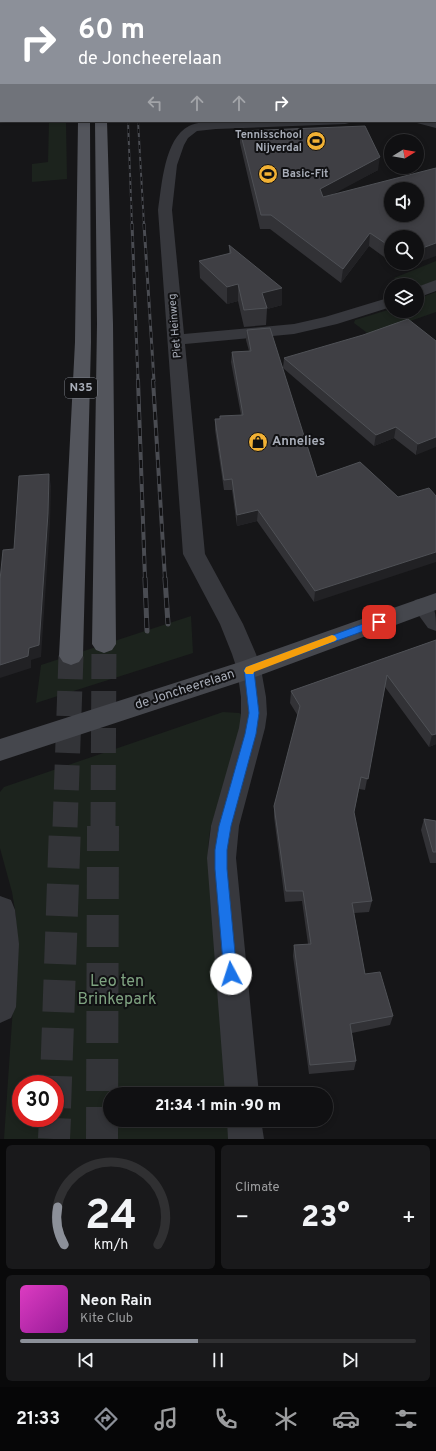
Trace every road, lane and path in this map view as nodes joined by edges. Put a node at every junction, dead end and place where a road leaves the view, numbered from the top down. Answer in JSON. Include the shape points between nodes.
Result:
{"nodes":[{"id":1,"x":84,"y":122,"type":"edge"},
{"id":2,"x":101,"y":122,"type":"edge"},
{"id":3,"x":312,"y":122,"type":"edge"},
{"id":4,"x":426,"y":122,"type":"edge"},
{"id":5,"x":436,"y":124,"type":"edge"},
{"id":6,"x":436,"y":286,"type":"edge"},
{"id":7,"x":424,"y":290,"type":"edge"},
{"id":8,"x":384,"y":304,"type":"edge"},
{"id":9,"x":176,"y":340,"type":"junction"},
{"id":10,"x":432,"y":610,"type":"edge"},
{"id":11,"x":104,"y":644,"type":"tunnel mouth"},
{"id":12,"x":71,"y":656,"type":"tunnel mouth"},
{"id":13,"x":251,"y":683,"type":"junction"},
{"id":14,"x":0,"y":750,"type":"edge"},
{"id":15,"x":0,"y":910,"type":"edge"},
{"id":16,"x":0,"y":1008,"type":"edge"},
{"id":17,"x":241,"y":1087,"type":"edge"},
{"id":18,"x":245,"y":1127,"type":"edge"},
{"id":19,"x":246,"y":1139,"type":"edge"}],
"edges":[{"from":1,"to":12,"type":"main road","number":"N35","via":[[83,342]]},
{"from":2,"to":11,"type":"main road","number":"N35","via":[[105,324]]},
{"from":3,"to":9,"type":"street","name":"Piet Heinweg","via":[[193,128],[178,145],[171,165],[165,210]]},
{"from":4,"to":5,"type":"street"},
{"from":6,"to":7,"type":"street"},
{"from":8,"to":9,"type":"street","via":[[294,329]]},
{"from":9,"to":13,"type":"street","name":"Piet Heinweg","via":[[194,554],[242,648]]},
{"from":10,"to":13,"type":"main road","name":"de Joncheerelaan"},
{"from":13,"to":14,"type":"main road","name":"de Joncheerelaan"},
{"from":13,"to":17,"type":"street","name":"Piet Heinweg","via":[[254,713],[251,734],[225,826],[221,850]]},
{"from":15,"to":16,"type":"street","via":[[4,944]]},
{"from":18,"to":19,"type":"street"}]}
